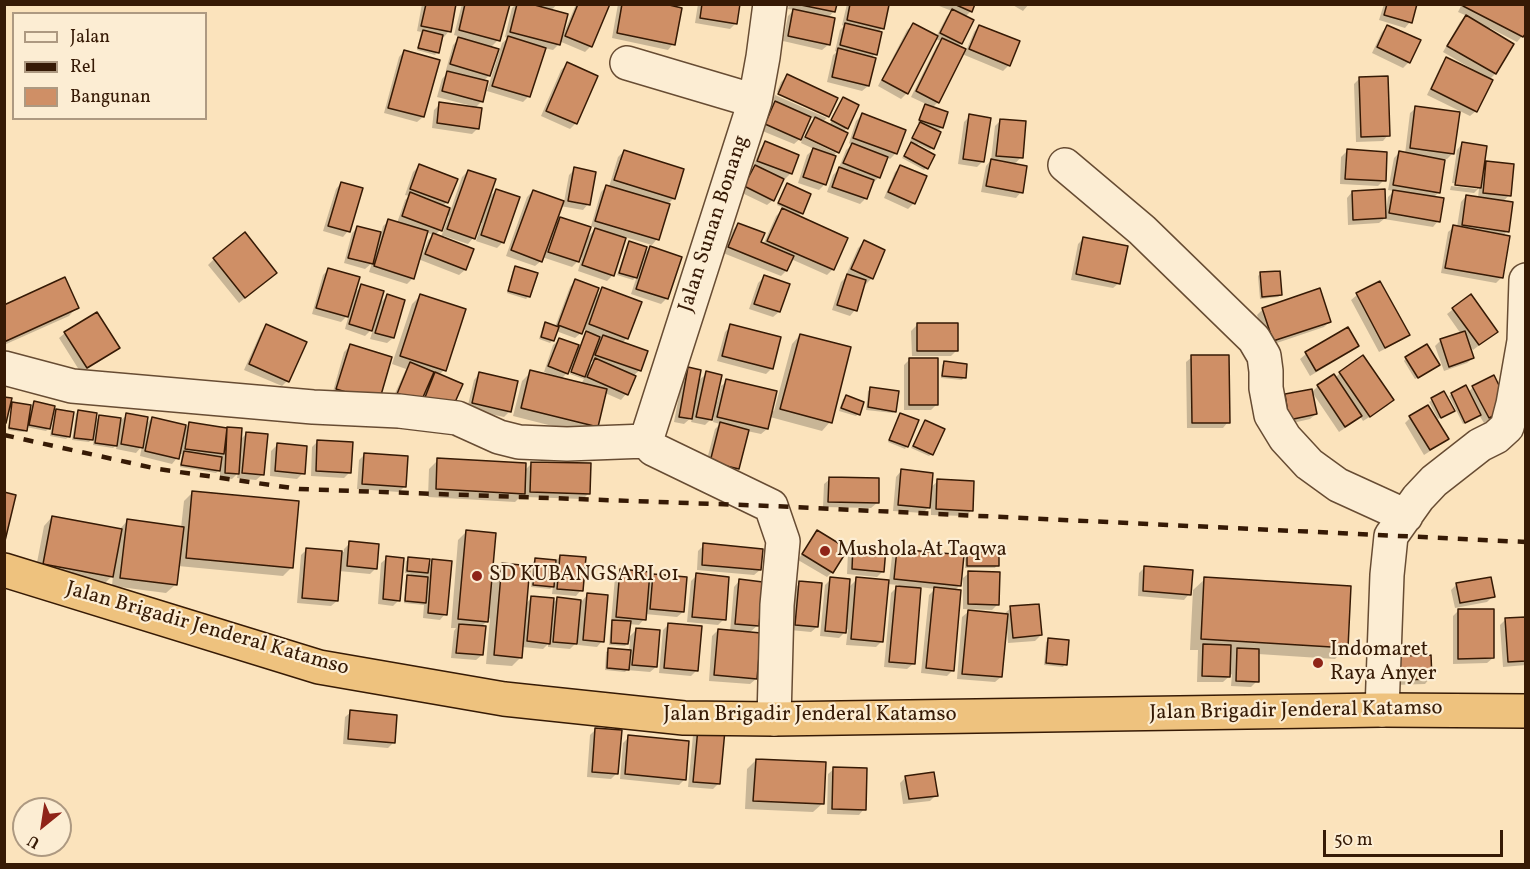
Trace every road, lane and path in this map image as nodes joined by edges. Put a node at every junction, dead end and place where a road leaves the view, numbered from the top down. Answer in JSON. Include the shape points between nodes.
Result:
{"nodes":[{"id":1,"x":770,"y":4,"type":"edge"},
{"id":2,"x":627,"y":63,"type":"dead end"},
{"id":3,"x":755,"y":102,"type":"junction"},
{"id":4,"x":1065,"y":165,"type":"dead end"},
{"id":5,"x":1526,"y":280,"type":"edge"},
{"id":6,"x":1525,"y":341,"type":"edge"},
{"id":7,"x":4,"y":368,"type":"edge"},
{"id":8,"x":646,"y":441,"type":"junction"},
{"id":9,"x":1406,"y":516,"type":"junction"},
{"id":10,"x":4,"y":570,"type":"edge"},
{"id":11,"x":1382,"y":710,"type":"junction"},
{"id":12,"x":1526,"y":711,"type":"edge"},
{"id":13,"x":774,"y":719,"type":"junction"}],
"edges":[{"from":1,"to":3,"type":"street","name":"Jalan Sunan Bonang"},
{"from":2,"to":3,"type":"street"},
{"from":3,"to":8,"type":"street","name":"Jalan Sunan Bonang"},
{"from":4,"to":9,"type":"street","via":[[1142,230],[1254,339],[1264,356],[1271,415],[1285,438],[1309,464],[1338,485]]},
{"from":5,"to":6,"type":"street"},
{"from":6,"to":9,"type":"street","via":[[1507,427],[1434,481]]},
{"from":7,"to":8,"type":"street","via":[[72,386],[457,418],[519,442]]},
{"from":8,"to":13,"type":"street","via":[[653,449],[771,506],[783,541]]},
{"from":9,"to":11,"type":"street","via":[[1391,536]]},
{"from":10,"to":13,"type":"highway","name":"Jalan Brigadir Jenderal Katamso","via":[[319,667],[504,699],[684,718]]},
{"from":11,"to":12,"type":"highway","name":"Jalan Brigadir Jenderal Katamso"},
{"from":11,"to":13,"type":"highway","name":"Jalan Brigadir Jenderal Katamso"}]}
